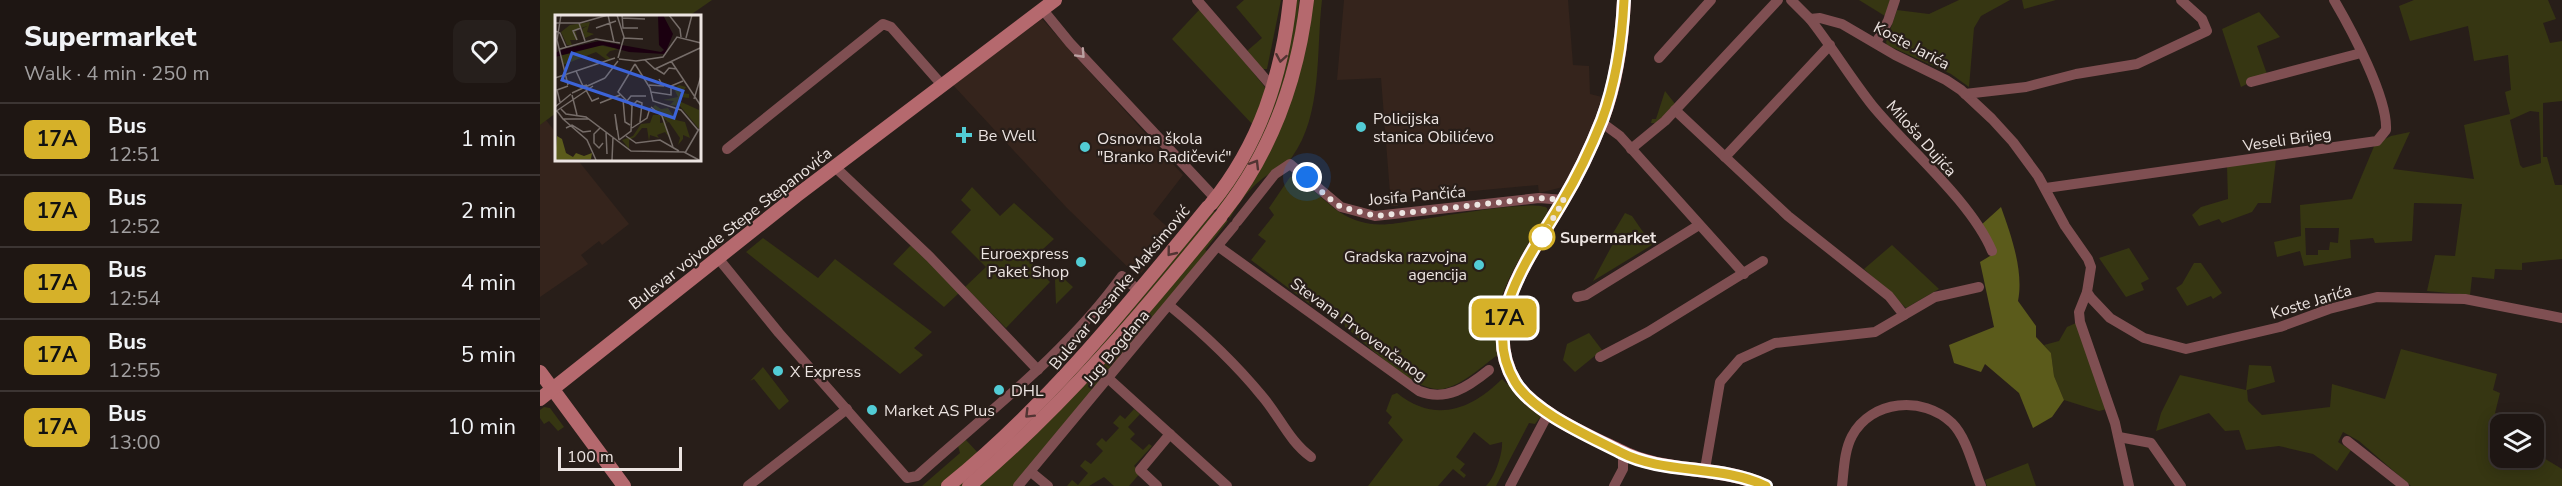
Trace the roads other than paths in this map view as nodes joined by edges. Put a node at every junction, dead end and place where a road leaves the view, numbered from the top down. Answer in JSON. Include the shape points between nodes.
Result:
{"nodes":[{"id":1,"x":1055,"y":0,"type":"edge"},
{"id":2,"x":1197,"y":0,"type":"edge"},
{"id":3,"x":1290,"y":0,"type":"edge"},
{"id":4,"x":1307,"y":0,"type":"edge"},
{"id":5,"x":1624,"y":0,"type":"edge"},
{"id":6,"x":1711,"y":0,"type":"edge"},
{"id":7,"x":1778,"y":0,"type":"edge"},
{"id":8,"x":1791,"y":0,"type":"edge"},
{"id":9,"x":1895,"y":0,"type":"edge"},
{"id":10,"x":2181,"y":0,"type":"edge"},
{"id":11,"x":2334,"y":0,"type":"edge"},
{"id":12,"x":1043,"y":10,"type":"junction"},
{"id":13,"x":1810,"y":19,"type":"junction"},
{"id":14,"x":1876,"y":43,"type":"junction"},
{"id":15,"x":1830,"y":45,"type":"junction"},
{"id":16,"x":2361,"y":53,"type":"junction"},
{"id":17,"x":1659,"y":58,"type":"dead end"},
{"id":18,"x":2251,"y":82,"type":"dead end"},
{"id":19,"x":942,"y":85,"type":"junction"},
{"id":20,"x":1274,"y":89,"type":"junction"},
{"id":21,"x":1965,"y":93,"type":"junction"},
{"id":22,"x":1675,"y":110,"type":"junction"},
{"id":23,"x":1601,"y":122,"type":"junction"},
{"id":24,"x":727,"y":148,"type":"dead end"},
{"id":25,"x":1631,"y":149,"type":"junction"},
{"id":26,"x":1725,"y":158,"type":"junction"},
{"id":27,"x":1290,"y":164,"type":"joint"},
{"id":28,"x":835,"y":167,"type":"junction"},
{"id":29,"x":2046,"y":188,"type":"junction"},
{"id":30,"x":1564,"y":200,"type":"junction"},
{"id":31,"x":1211,"y":203,"type":"junction"},
{"id":32,"x":1699,"y":225,"type":"junction"},
{"id":33,"x":1219,"y":247,"type":"junction"},
{"id":34,"x":1992,"y":251,"type":"dead end"},
{"id":35,"x":718,"y":258,"type":"junction"},
{"id":36,"x":1763,"y":261,"type":"dead end"},
{"id":37,"x":1744,"y":274,"type":"junction"},
{"id":38,"x":1979,"y":287,"type":"dead end"},
{"id":39,"x":1139,"y":291,"type":"junction"},
{"id":40,"x":2087,"y":292,"type":"junction"},
{"id":41,"x":1577,"y":297,"type":"dead end"},
{"id":42,"x":1170,"y":306,"type":"junction"},
{"id":43,"x":1904,"y":315,"type":"junction"},
{"id":44,"x":2562,"y":318,"type":"edge"},
{"id":45,"x":1600,"y":357,"type":"dead end"},
{"id":46,"x":1038,"y":370,"type":"junction"},
{"id":47,"x":1489,"y":370,"type":"dead end"},
{"id":48,"x":540,"y":372,"type":"edge"},
{"id":49,"x":1109,"y":379,"type":"junction"},
{"id":50,"x":552,"y":390,"type":"junction"},
{"id":51,"x":540,"y":399,"type":"edge"},
{"id":52,"x":847,"y":409,"type":"junction"},
{"id":53,"x":1549,"y":412,"type":"junction"},
{"id":54,"x":1170,"y":434,"type":"junction"},
{"id":55,"x":2119,"y":437,"type":"junction"},
{"id":56,"x":2347,"y":441,"type":"dead end"},
{"id":57,"x":1623,"y":453,"type":"junction"},
{"id":58,"x":1311,"y":457,"type":"dead end"},
{"id":59,"x":1705,"y":469,"type":"junction"},
{"id":60,"x":1031,"y":472,"type":"junction"},
{"id":61,"x":623,"y":485,"type":"edge"},
{"id":62,"x":748,"y":486,"type":"edge"},
{"id":63,"x":948,"y":486,"type":"edge"},
{"id":64,"x":969,"y":486,"type":"edge"},
{"id":65,"x":1018,"y":486,"type":"edge"},
{"id":66,"x":1048,"y":486,"type":"edge"},
{"id":67,"x":1158,"y":486,"type":"edge"},
{"id":68,"x":1227,"y":486,"type":"edge"},
{"id":69,"x":1510,"y":486,"type":"edge"},
{"id":70,"x":1614,"y":486,"type":"edge"},
{"id":71,"x":1765,"y":486,"type":"edge"},
{"id":72,"x":1842,"y":486,"type":"edge"},
{"id":73,"x":1981,"y":486,"type":"edge"},
{"id":74,"x":2129,"y":486,"type":"edge"},
{"id":75,"x":2181,"y":486,"type":"edge"},
{"id":76,"x":2404,"y":486,"type":"edge"}],
"edges":[{"from":1,"to":12,"type":"street","name":"Bulevar vojvode Stepe Stepanovića"},
{"from":2,"to":20,"type":"street"},
{"from":3,"to":20,"type":"street","name":"Bulevar Desanke Maksimović","one_way":true},
{"from":64,"to":4,"type":"street","name":"Bulevar Desanke Maksimović","one_way":true,"via":[[1036,426],[1101,358],[1222,214],[1261,156],[1280,117],[1299,51]]},
{"from":5,"to":23,"type":"street","via":[[1619,52]]},
{"from":6,"to":17,"type":"street"},
{"from":7,"to":22,"type":"street"},
{"from":8,"to":13,"type":"street"},
{"from":9,"to":14,"type":"street"},
{"from":10,"to":21,"type":"street","via":[[2202,19],[2207,31],[2137,64],[2026,87]]},
{"from":11,"to":16,"type":"street","name":"Veseli Brijeg"},
{"from":12,"to":19,"type":"street","name":"Bulevar vojvode Stepe Stepanovića"},
{"from":12,"to":31,"type":"street","one_way":true},
{"from":13,"to":14,"type":"street","name":"Koste Jarića","via":[[1842,24]]},
{"from":13,"to":15,"type":"street","name":"Miloša Dujića"},
{"from":14,"to":21,"type":"street","name":"Koste Jarića"},
{"from":15,"to":26,"type":"street"},
{"from":15,"to":34,"type":"street","name":"Miloša Dujića","via":[[1872,104],[1976,224]]},
{"from":16,"to":18,"type":"street"},
{"from":16,"to":29,"type":"street","name":"Veseli Brijeg","via":[[2385,110],[2386,130],[2377,141]]},
{"from":19,"to":24,"type":"street","via":[[891,27],[883,24]]},
{"from":19,"to":28,"type":"street","name":"Bulevar vojvode Stepe Stepanovića"},
{"from":20,"to":31,"type":"street","name":"Bulevar Desanke Maksimović","via":[[1250,144]]},
{"from":21,"to":29,"type":"street","name":"Koste Jarića","via":[[2008,136]]},
{"from":22,"to":25,"type":"street"},
{"from":22,"to":26,"type":"street"},
{"from":23,"to":25,"type":"street","via":[[1620,135]]},
{"from":23,"to":30,"type":"street"},
{"from":25,"to":32,"type":"street"},
{"from":26,"to":43,"type":"street","via":[[1788,216],[1889,296]]},
{"from":27,"to":30,"type":"street","name":"Josifa Pančića","via":[[1333,202],[1376,216],[1539,198]]},
{"from":27,"to":33,"type":"street","name":"Jug Bogdana","via":[[1275,174]]},
{"from":28,"to":35,"type":"street","name":"Bulevar vojvode Stepe Stepanovića"},
{"from":28,"to":46,"type":"street","via":[[937,264]]},
{"from":29,"to":40,"type":"street","name":"Koste Jarića","via":[[2088,259],[2091,267]]},
{"from":30,"to":53,"type":"street","via":[[1520,274],[1503,324],[1511,374],[1523,394]]},
{"from":31,"to":39,"type":"street","name":"Bulevar Desanke Maksimović","one_way":true},
{"from":32,"to":37,"type":"street"},
{"from":32,"to":41,"type":"street"},
{"from":33,"to":42,"type":"street","name":"Jug Bogdana"},
{"from":33,"to":47,"type":"street","name":"Stevana Prvovenčanog","via":[[1419,391],[1434,396],[1453,393]]},
{"from":35,"to":50,"type":"street","name":"Bulevar vojvode Stepe Stepanovića"},
{"from":35,"to":52,"type":"street"},
{"from":36,"to":37,"type":"street"},
{"from":37,"to":45,"type":"street"},
{"from":38,"to":43,"type":"street","via":[[1935,297]]},
{"from":39,"to":46,"type":"street","via":[[1122,276],[1074,336]]},
{"from":39,"to":63,"type":"street","name":"Bulevar Desanke Maksimović","one_way":true,"via":[[1041,402]]},
{"from":40,"to":44,"type":"street","name":"Koste Jarića","via":[[2125,329],[2179,349],[2264,331],[2377,297],[2465,299]]},
{"from":40,"to":55,"type":"street","name":"Koste Jarića","via":[[2079,316]]},
{"from":42,"to":49,"type":"street","name":"Jug Bogdana"},
{"from":42,"to":58,"type":"street","via":[[1251,383],[1288,436]]},
{"from":43,"to":59,"type":"street","via":[[1875,332],[1775,343],[1740,359],[1720,382]]},
{"from":46,"to":52,"type":"street","via":[[911,478],[902,475]]},
{"from":48,"to":50,"type":"street"},
{"from":49,"to":54,"type":"street"},
{"from":49,"to":60,"type":"street","name":"Jug Bogdana"},
{"from":50,"to":51,"type":"street","name":"Bulevar vojvode Stepe Stepanovića"},
{"from":50,"to":61,"type":"street"},
{"from":52,"to":62,"type":"street"},
{"from":53,"to":57,"type":"street"},
{"from":53,"to":69,"type":"street"},
{"from":54,"to":67,"type":"street","via":[[1140,470]]},
{"from":54,"to":68,"type":"street"},
{"from":55,"to":74,"type":"street","name":"Koste Jarića"},
{"from":55,"to":75,"type":"street","via":[[2151,443]]},
{"from":56,"to":76,"type":"street"},
{"from":57,"to":59,"type":"street","via":[[1667,465]]},
{"from":57,"to":70,"type":"street","via":[[1623,469]]},
{"from":59,"to":71,"type":"street"},
{"from":60,"to":65,"type":"street","name":"Jug Bogdana"},
{"from":60,"to":66,"type":"street"},
{"from":72,"to":73,"type":"street","via":[[1846,453],[1856,431],[1883,409],[1907,404],[1921,406],[1952,423]]}]}
